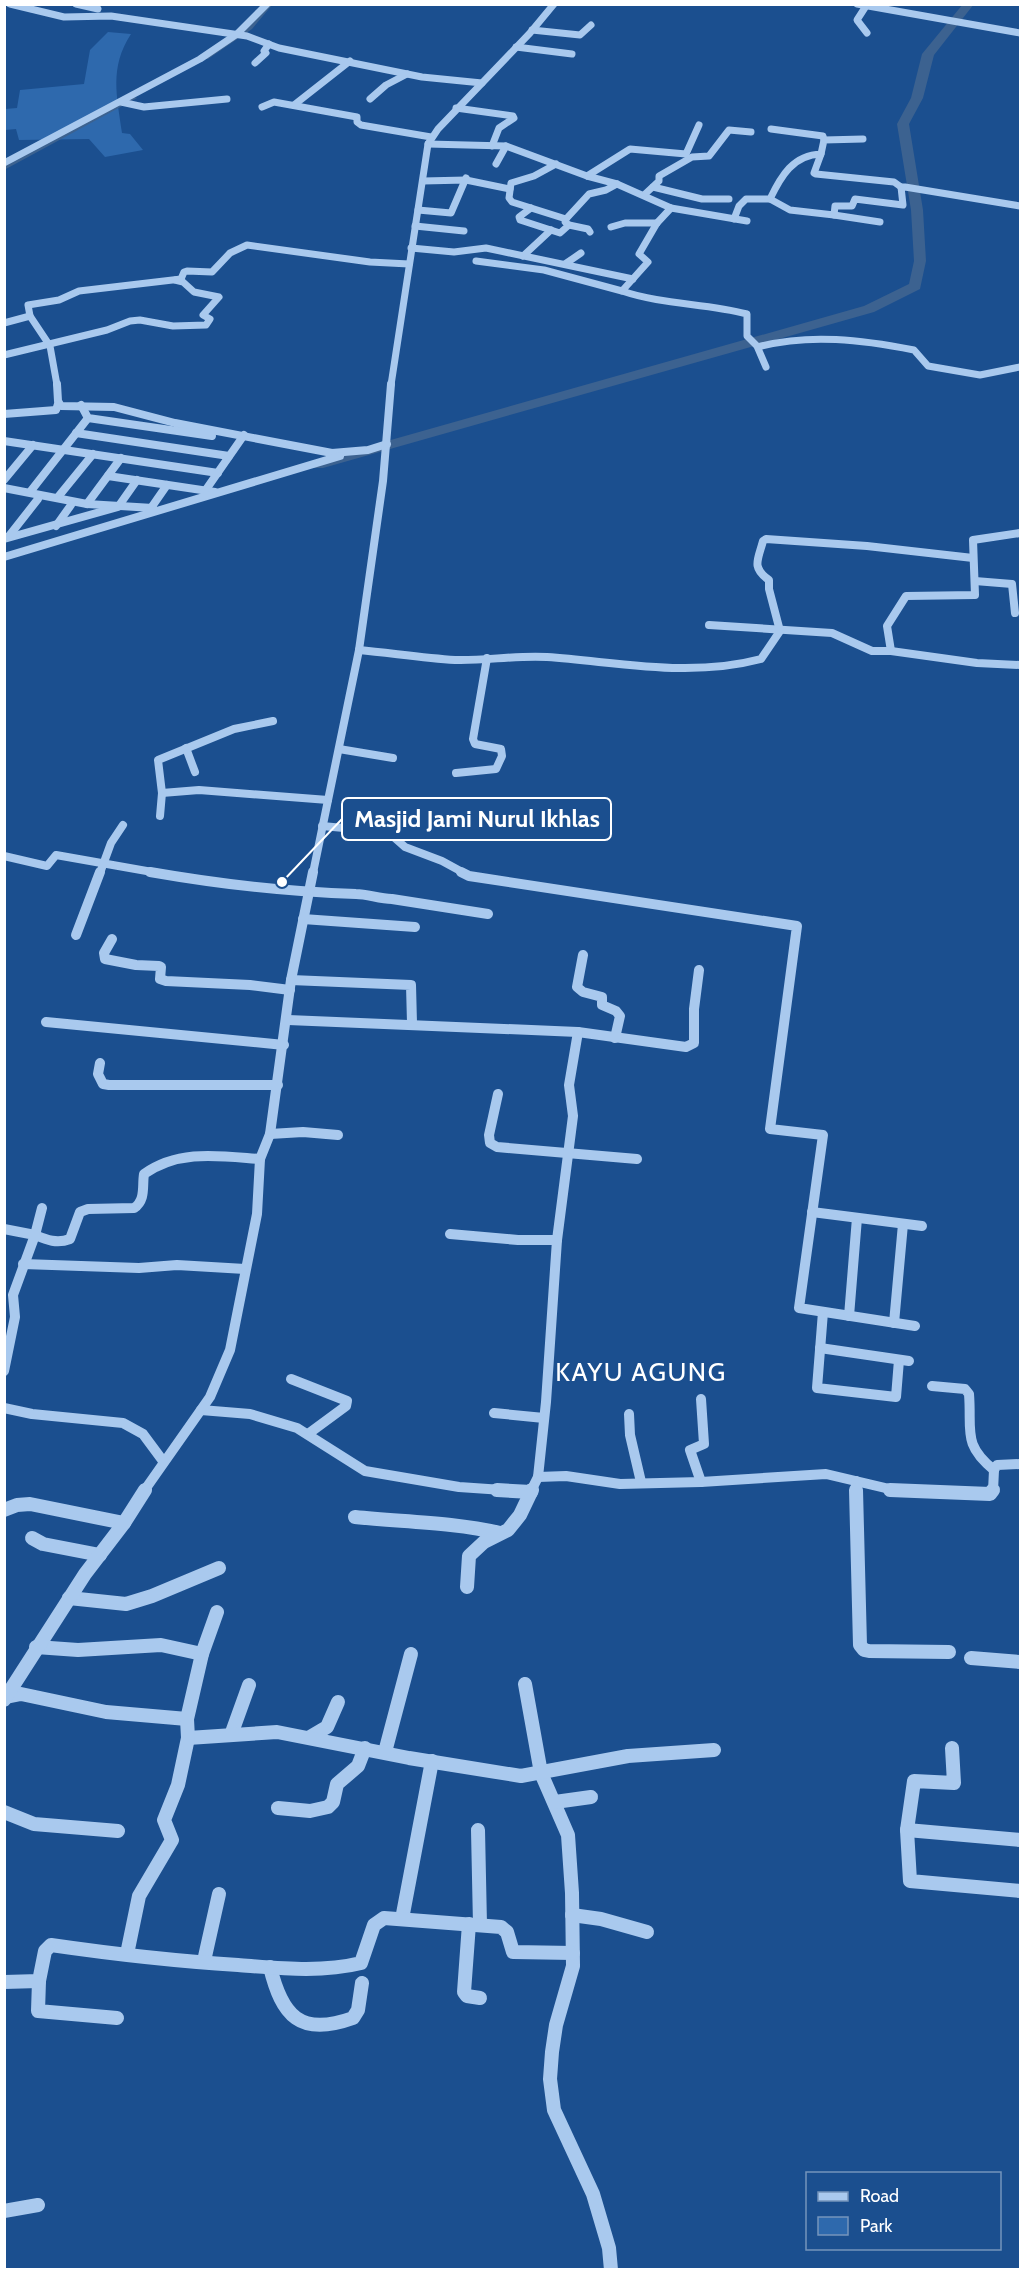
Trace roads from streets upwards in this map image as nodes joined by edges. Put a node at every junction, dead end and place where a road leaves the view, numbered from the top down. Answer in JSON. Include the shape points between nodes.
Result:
{"nodes":[{"id":1,"x":10,"y":4,"type":"edge"},
{"id":2,"x":76,"y":4,"type":"edge"},
{"id":3,"x":267,"y":4,"type":"edge"},
{"id":4,"x":554,"y":4,"type":"edge"},
{"id":5,"x":857,"y":4,"type":"edge"},
{"id":6,"x":26,"y":6,"type":"edge"},
{"id":7,"x":88,"y":6,"type":"edge"},
{"id":8,"x":866,"y":6,"type":"edge"},
{"id":9,"x":98,"y":9,"type":"dead end"},
{"id":10,"x":591,"y":25,"type":"dead end"},
{"id":11,"x":532,"y":30,"type":"junction"},
{"id":12,"x":867,"y":33,"type":"dead end"},
{"id":13,"x":1020,"y":33,"type":"edge"},
{"id":14,"x":238,"y":35,"type":"junction"},
{"id":15,"x":269,"y":44,"type":"junction"},
{"id":16,"x":516,"y":47,"type":"junction"},
{"id":17,"x":572,"y":54,"type":"dead end"},
{"id":18,"x":350,"y":61,"type":"junction"},
{"id":19,"x":255,"y":63,"type":"dead end"},
{"id":20,"x":407,"y":74,"type":"junction"},
{"id":21,"x":482,"y":83,"type":"junction"},
{"id":22,"x":227,"y":99,"type":"dead end"},
{"id":23,"x":370,"y":99,"type":"dead end"},
{"id":24,"x":123,"y":103,"type":"junction"},
{"id":25,"x":294,"y":105,"type":"junction"},
{"id":26,"x":262,"y":107,"type":"dead end"},
{"id":27,"x":456,"y":108,"type":"junction"},
{"id":28,"x":699,"y":125,"type":"dead end"},
{"id":29,"x":771,"y":129,"type":"dead end"},
{"id":30,"x":751,"y":132,"type":"dead end"},
{"id":31,"x":431,"y":137,"type":"junction"},
{"id":32,"x":863,"y":139,"type":"dead end"},
{"id":33,"x":824,"y":140,"type":"junction"},
{"id":34,"x":428,"y":144,"type":"junction"},
{"id":35,"x":492,"y":146,"type":"junction"},
{"id":36,"x":506,"y":147,"type":"junction"},
{"id":37,"x":821,"y":154,"type":"junction"},
{"id":38,"x":681,"y":155,"type":"junction"},
{"id":39,"x":692,"y":157,"type":"junction"},
{"id":40,"x":4,"y":163,"type":"edge"},
{"id":41,"x":496,"y":164,"type":"dead end"},
{"id":42,"x":556,"y":164,"type":"junction"},
{"id":43,"x":587,"y":176,"type":"junction"},
{"id":44,"x":466,"y":179,"type":"junction"},
{"id":45,"x":423,"y":181,"type":"junction"},
{"id":46,"x":617,"y":184,"type":"junction"},
{"id":47,"x":653,"y":187,"type":"junction"},
{"id":48,"x":903,"y":187,"type":"junction"},
{"id":49,"x":510,"y":189,"type":"junction"},
{"id":50,"x":644,"y":195,"type":"junction"},
{"id":51,"x":729,"y":199,"type":"dead end"},
{"id":52,"x":770,"y":199,"type":"junction"},
{"id":53,"x":1020,"y":206,"type":"edge"},
{"id":54,"x":531,"y":208,"type":"junction"},
{"id":55,"x":671,"y":208,"type":"junction"},
{"id":56,"x":418,"y":210,"type":"junction"},
{"id":57,"x":834,"y":215,"type":"junction"},
{"id":58,"x":734,"y":219,"type":"junction"},
{"id":59,"x":747,"y":221,"type":"dead end"},
{"id":60,"x":567,"y":222,"type":"junction"},
{"id":61,"x":880,"y":222,"type":"dead end"},
{"id":62,"x":657,"y":223,"type":"junction"},
{"id":63,"x":416,"y":226,"type":"junction"},
{"id":64,"x":611,"y":227,"type":"dead end"},
{"id":65,"x":551,"y":230,"type":"junction"},
{"id":66,"x":464,"y":231,"type":"dead end"},
{"id":67,"x":590,"y":232,"type":"dead end"},
{"id":68,"x":411,"y":248,"type":"junction"},
{"id":69,"x":581,"y":253,"type":"dead end"},
{"id":70,"x":523,"y":256,"type":"junction"},
{"id":71,"x":476,"y":261,"type":"dead end"},
{"id":72,"x":409,"y":264,"type":"junction"},
{"id":73,"x":565,"y":264,"type":"junction"},
{"id":74,"x":633,"y":279,"type":"junction"},
{"id":75,"x":175,"y":280,"type":"junction"},
{"id":76,"x":622,"y":291,"type":"junction"},
{"id":77,"x":30,"y":316,"type":"junction"},
{"id":78,"x":4,"y":323,"type":"edge"},
{"id":79,"x":49,"y":345,"type":"junction"},
{"id":80,"x":757,"y":347,"type":"junction"},
{"id":81,"x":4,"y":355,"type":"edge"},
{"id":82,"x":766,"y":367,"type":"dead end"},
{"id":83,"x":1020,"y":367,"type":"edge"},
{"id":84,"x":58,"y":404,"type":"junction"},
{"id":85,"x":81,"y":405,"type":"junction"},
{"id":86,"x":4,"y":414,"type":"edge"},
{"id":87,"x":88,"y":418,"type":"junction"},
{"id":88,"x":151,"y":427,"type":"junction"},
{"id":89,"x":76,"y":433,"type":"junction"},
{"id":90,"x":242,"y":438,"type":"junction"},
{"id":91,"x":4,"y":441,"type":"edge"},
{"id":92,"x":139,"y":443,"type":"junction"},
{"id":93,"x":387,"y":444,"type":"junction"},
{"id":94,"x":33,"y":445,"type":"junction"},
{"id":95,"x":64,"y":450,"type":"junction"},
{"id":96,"x":351,"y":453,"type":"junction"},
{"id":97,"x":93,"y":454,"type":"junction"},
{"id":98,"x":229,"y":456,"type":"junction"},
{"id":99,"x":124,"y":459,"type":"junction"},
{"id":100,"x":218,"y":473,"type":"junction"},
{"id":101,"x":108,"y":476,"type":"junction"},
{"id":102,"x":137,"y":480,"type":"junction"},
{"id":103,"x":167,"y":485,"type":"junction"},
{"id":104,"x":5,"y":487,"type":"edge"},
{"id":105,"x":205,"y":491,"type":"junction"},
{"id":106,"x":30,"y":492,"type":"junction"},
{"id":107,"x":218,"y":493,"type":"junction"},
{"id":108,"x":58,"y":497,"type":"junction"},
{"id":109,"x":38,"y":499,"type":"dead end"},
{"id":110,"x":87,"y":504,"type":"junction"},
{"id":111,"x":71,"y":506,"type":"dead end"},
{"id":112,"x":118,"y":507,"type":"junction"},
{"id":113,"x":151,"y":508,"type":"junction"},
{"id":114,"x":165,"y":508,"type":"junction"},
{"id":115,"x":55,"y":526,"type":"junction"},
{"id":116,"x":1020,"y":533,"type":"edge"},
{"id":117,"x":8,"y":536,"type":"edge"},
{"id":118,"x":4,"y":557,"type":"edge"},
{"id":119,"x":973,"y":558,"type":"junction"},
{"id":120,"x":975,"y":581,"type":"junction"},
{"id":121,"x":1017,"y":594,"type":"edge"},
{"id":122,"x":1015,"y":613,"type":"dead end"},
{"id":123,"x":709,"y":625,"type":"dead end"},
{"id":124,"x":780,"y":631,"type":"junction"},
{"id":125,"x":359,"y":650,"type":"junction"},
{"id":126,"x":891,"y":651,"type":"junction"},
{"id":127,"x":487,"y":658,"type":"junction"},
{"id":128,"x":1020,"y":665,"type":"edge"},
{"id":129,"x":273,"y":721,"type":"dead end"},
{"id":130,"x":186,"y":748,"type":"junction"},
{"id":131,"x":339,"y":749,"type":"junction"},
{"id":132,"x":393,"y":758,"type":"dead end"},
{"id":133,"x":195,"y":772,"type":"dead end"},
{"id":134,"x":456,"y":773,"type":"dead end"},
{"id":135,"x":162,"y":793,"type":"junction"},
{"id":136,"x":328,"y":800,"type":"junction"},
{"id":137,"x":159,"y":816,"type":"dead end"},
{"id":138,"x":123,"y":825,"type":"dead end"},
{"id":139,"x":322,"y":826,"type":"junction"},
{"id":140,"x":4,"y":856,"type":"edge"},
{"id":141,"x":103,"y":863,"type":"junction"},
{"id":142,"x":308,"y":893,"type":"junction"},
{"id":143,"x":488,"y":914,"type":"dead end"},
{"id":144,"x":303,"y":919,"type":"junction"},
{"id":145,"x":415,"y":927,"type":"dead end"},
{"id":146,"x":76,"y":935,"type":"dead end"},
{"id":147,"x":112,"y":939,"type":"dead end"},
{"id":148,"x":583,"y":955,"type":"dead end"},
{"id":149,"x":699,"y":970,"type":"dead end"},
{"id":150,"x":291,"y":985,"type":"junction"},
{"id":151,"x":288,"y":1020,"type":"junction"},
{"id":152,"x":46,"y":1022,"type":"dead end"},
{"id":153,"x":412,"y":1023,"type":"junction"},
{"id":154,"x":578,"y":1032,"type":"junction"},
{"id":155,"x":615,"y":1038,"type":"junction"},
{"id":156,"x":284,"y":1045,"type":"junction"},
{"id":157,"x":100,"y":1064,"type":"dead end"},
{"id":158,"x":278,"y":1085,"type":"junction"},
{"id":159,"x":498,"y":1094,"type":"dead end"},
{"id":160,"x":270,"y":1134,"type":"junction"},
{"id":161,"x":338,"y":1135,"type":"dead end"},
{"id":162,"x":567,"y":1153,"type":"junction"},
{"id":163,"x":261,"y":1159,"type":"junction"},
{"id":164,"x":637,"y":1159,"type":"dead end"},
{"id":165,"x":42,"y":1208,"type":"dead end"},
{"id":166,"x":812,"y":1212,"type":"junction"},
{"id":167,"x":857,"y":1218,"type":"junction"},
{"id":168,"x":903,"y":1224,"type":"junction"},
{"id":169,"x":922,"y":1226,"type":"dead end"},
{"id":170,"x":4,"y":1229,"type":"edge"},
{"id":171,"x":450,"y":1234,"type":"dead end"},
{"id":172,"x":34,"y":1235,"type":"junction"},
{"id":173,"x":557,"y":1240,"type":"junction"},
{"id":174,"x":23,"y":1264,"type":"junction"},
{"id":175,"x":244,"y":1269,"type":"junction"},
{"id":176,"x":9,"y":1308,"type":"edge"},
{"id":177,"x":823,"y":1312,"type":"junction"},
{"id":178,"x":849,"y":1316,"type":"junction"},
{"id":179,"x":894,"y":1323,"type":"junction"},
{"id":180,"x":915,"y":1326,"type":"dead end"},
{"id":181,"x":820,"y":1348,"type":"junction"},
{"id":182,"x":4,"y":1371,"type":"edge"},
{"id":183,"x":291,"y":1379,"type":"dead end"},
{"id":184,"x":933,"y":1386,"type":"dead end"},
{"id":185,"x":701,"y":1399,"type":"dead end"},
{"id":186,"x":4,"y":1408,"type":"edge"},
{"id":187,"x":201,"y":1410,"type":"junction"},
{"id":188,"x":494,"y":1413,"type":"dead end"},
{"id":189,"x":629,"y":1414,"type":"dead end"},
{"id":190,"x":544,"y":1418,"type":"junction"},
{"id":191,"x":308,"y":1434,"type":"junction"},
{"id":192,"x":164,"y":1461,"type":"junction"},
{"id":193,"x":1020,"y":1464,"type":"edge"},
{"id":194,"x":994,"y":1470,"type":"junction"},
{"id":195,"x":538,"y":1477,"type":"junction"},
{"id":196,"x":856,"y":1481,"type":"junction"},
{"id":197,"x":641,"y":1482,"type":"junction"},
{"id":198,"x":701,"y":1482,"type":"junction"},
{"id":199,"x":531,"y":1492,"type":"junction"},
{"id":200,"x":4,"y":1510,"type":"edge"},
{"id":201,"x":355,"y":1517,"type":"dead end"},
{"id":202,"x":124,"y":1523,"type":"junction"},
{"id":203,"x":500,"y":1533,"type":"junction"},
{"id":204,"x":32,"y":1538,"type":"dead end"},
{"id":205,"x":100,"y":1554,"type":"junction"},
{"id":206,"x":219,"y":1568,"type":"dead end"},
{"id":207,"x":467,"y":1587,"type":"dead end"},
{"id":208,"x":69,"y":1598,"type":"junction"},
{"id":209,"x":217,"y":1612,"type":"dead end"},
{"id":210,"x":36,"y":1647,"type":"junction"},
{"id":211,"x":949,"y":1652,"type":"dead end"},
{"id":212,"x":202,"y":1654,"type":"junction"},
{"id":213,"x":411,"y":1654,"type":"dead end"},
{"id":214,"x":971,"y":1658,"type":"dead end"},
{"id":215,"x":1020,"y":1662,"type":"edge"},
{"id":216,"x":525,"y":1684,"type":"dead end"},
{"id":217,"x":249,"y":1685,"type":"dead end"},
{"id":218,"x":5,"y":1698,"type":"edge"},
{"id":219,"x":338,"y":1702,"type":"dead end"},
{"id":220,"x":187,"y":1719,"type":"junction"},
{"id":221,"x":231,"y":1736,"type":"junction"},
{"id":222,"x":310,"y":1737,"type":"junction"},
{"id":223,"x":188,"y":1738,"type":"junction"},
{"id":224,"x":365,"y":1748,"type":"junction"},
{"id":225,"x":952,"y":1748,"type":"dead end"},
{"id":226,"x":714,"y":1750,"type":"dead end"},
{"id":227,"x":385,"y":1752,"type":"junction"},
{"id":228,"x":432,"y":1761,"type":"junction"},
{"id":229,"x":541,"y":1773,"type":"junction"},
{"id":230,"x":591,"y":1797,"type":"dead end"},
{"id":231,"x":555,"y":1802,"type":"junction"},
{"id":232,"x":278,"y":1808,"type":"dead end"},
{"id":233,"x":4,"y":1812,"type":"edge"},
{"id":234,"x":478,"y":1830,"type":"dead end"},
{"id":235,"x":907,"y":1830,"type":"junction"},
{"id":236,"x":118,"y":1831,"type":"dead end"},
{"id":237,"x":1020,"y":1840,"type":"edge"},
{"id":238,"x":1020,"y":1891,"type":"edge"},
{"id":239,"x":219,"y":1894,"type":"dead end"},
{"id":240,"x":572,"y":1915,"type":"junction"},
{"id":241,"x":402,"y":1919,"type":"junction"},
{"id":242,"x":474,"y":1924,"type":"junction"},
{"id":243,"x":647,"y":1932,"type":"dead end"},
{"id":244,"x":573,"y":1953,"type":"junction"},
{"id":245,"x":126,"y":1954,"type":"junction"},
{"id":246,"x":204,"y":1961,"type":"junction"},
{"id":247,"x":270,"y":1967,"type":"junction"},
{"id":248,"x":39,"y":1981,"type":"junction"},
{"id":249,"x":4,"y":1982,"type":"edge"},
{"id":250,"x":362,"y":1983,"type":"dead end"},
{"id":251,"x":480,"y":1998,"type":"dead end"},
{"id":252,"x":117,"y":2018,"type":"dead end"},
{"id":253,"x":38,"y":2205,"type":"dead end"},
{"id":254,"x":4,"y":2211,"type":"edge"},
{"id":255,"x":611,"y":2270,"type":"edge"}],
"edges":[{"from":1,"to":6,"type":"street"},
{"from":2,"to":7,"type":"street"},
{"from":3,"to":14,"type":"street"},
{"from":4,"to":11,"type":"street"},
{"from":5,"to":8,"type":"street"},
{"from":6,"to":14,"type":"street","via":[[64,17],[121,18]]},
{"from":7,"to":9,"type":"street"},
{"from":8,"to":12,"type":"street","via":[[857,20]]},
{"from":8,"to":13,"type":"street"},
{"from":10,"to":11,"type":"street","via":[[580,35]]},
{"from":11,"to":16,"type":"street"},
{"from":14,"to":15,"type":"street"},
{"from":14,"to":24,"type":"street"},
{"from":15,"to":18,"type":"street"},
{"from":15,"to":19,"type":"street"},
{"from":16,"to":17,"type":"street"},
{"from":16,"to":21,"type":"street"},
{"from":18,"to":20,"type":"street"},
{"from":18,"to":25,"type":"street"},
{"from":20,"to":21,"type":"street"},
{"from":20,"to":23,"type":"street"},
{"from":21,"to":27,"type":"street"},
{"from":22,"to":24,"type":"street","via":[[144,107]]},
{"from":24,"to":40,"type":"street"},
{"from":25,"to":26,"type":"street","via":[[272,102]]},
{"from":25,"to":31,"type":"street","via":[[355,117],[361,125]]},
{"from":27,"to":31,"type":"street"},
{"from":27,"to":35,"type":"street","via":[[513,116],[499,128]]},
{"from":28,"to":38,"type":"street","via":[[686,153]]},
{"from":29,"to":33,"type":"street","via":[[823,136]]},
{"from":30,"to":39,"type":"street","via":[[729,130],[709,156]]},
{"from":31,"to":34,"type":"street"},
{"from":32,"to":33,"type":"street"},
{"from":33,"to":37,"type":"street"},
{"from":34,"to":35,"type":"street"},
{"from":34,"to":45,"type":"street"},
{"from":35,"to":36,"type":"street"},
{"from":36,"to":41,"type":"street"},
{"from":36,"to":42,"type":"street"},
{"from":37,"to":48,"type":"street","via":[[816,174],[894,182]]},
{"from":37,"to":52,"type":"street","via":[[808,153],[790,166]]},
{"from":38,"to":39,"type":"street"},
{"from":38,"to":43,"type":"street","via":[[630,149]]},
{"from":39,"to":47,"type":"street","via":[[659,176]]},
{"from":42,"to":43,"type":"street"},
{"from":42,"to":49,"type":"street","via":[[512,182]]},
{"from":43,"to":46,"type":"street"},
{"from":44,"to":45,"type":"street"},
{"from":44,"to":49,"type":"street"},
{"from":44,"to":56,"type":"street","via":[[451,213]]},
{"from":45,"to":56,"type":"street"},
{"from":46,"to":50,"type":"street"},
{"from":46,"to":60,"type":"street","via":[[589,194]]},
{"from":47,"to":50,"type":"street"},
{"from":47,"to":51,"type":"street","via":[[702,199]]},
{"from":48,"to":53,"type":"street"},
{"from":48,"to":57,"type":"street","via":[[903,205],[855,199],[852,206],[835,206]]},
{"from":49,"to":54,"type":"street","via":[[512,202]]},
{"from":50,"to":55,"type":"street"},
{"from":52,"to":57,"type":"street","via":[[790,210]]},
{"from":52,"to":58,"type":"street","via":[[746,199]]},
{"from":54,"to":60,"type":"street"},
{"from":54,"to":65,"type":"street","via":[[520,220]]},
{"from":55,"to":58,"type":"street"},
{"from":55,"to":62,"type":"street"},
{"from":56,"to":63,"type":"street"},
{"from":57,"to":61,"type":"street"},
{"from":58,"to":59,"type":"street"},
{"from":60,"to":65,"type":"street","via":[[560,232]]},
{"from":60,"to":67,"type":"street"},
{"from":62,"to":64,"type":"street"},
{"from":62,"to":74,"type":"street","via":[[639,254],[648,262]]},
{"from":63,"to":66,"type":"street"},
{"from":63,"to":68,"type":"street"},
{"from":65,"to":70,"type":"street"},
{"from":68,"to":70,"type":"street","via":[[454,252],[482,248]]},
{"from":68,"to":72,"type":"street"},
{"from":69,"to":73,"type":"street"},
{"from":70,"to":73,"type":"street"},
{"from":71,"to":76,"type":"street","via":[[544,270]]},
{"from":72,"to":75,"type":"street","via":[[249,245],[233,249],[212,272],[186,271],[183,278]]},
{"from":72,"to":93,"type":"street"},
{"from":73,"to":74,"type":"street"},
{"from":74,"to":76,"type":"street"},
{"from":75,"to":77,"type":"street","via":[[79,291],[59,300],[28,305]]},
{"from":75,"to":79,"type":"street","via":[[183,282],[189,291],[219,297],[203,315],[210,319],[206,325],[130,321]]},
{"from":76,"to":80,"type":"street","via":[[638,297],[747,314],[747,336]]},
{"from":77,"to":78,"type":"street"},
{"from":77,"to":79,"type":"street"},
{"from":79,"to":81,"type":"street"},
{"from":79,"to":84,"type":"street","via":[[54,353]]},
{"from":80,"to":82,"type":"street"},
{"from":80,"to":83,"type":"street","via":[[793,339],[866,343],[914,350],[928,366],[980,375]]},
{"from":84,"to":85,"type":"street"},
{"from":84,"to":86,"type":"street","via":[[56,410],[48,412]]},
{"from":85,"to":87,"type":"street"},
{"from":85,"to":90,"type":"street","via":[[114,407]]},
{"from":87,"to":88,"type":"street"},
{"from":87,"to":89,"type":"street"},
{"from":88,"to":90,"type":"street"},
{"from":88,"to":92,"type":"street"},
{"from":89,"to":92,"type":"street"},
{"from":89,"to":95,"type":"street"},
{"from":90,"to":96,"type":"street"},
{"from":90,"to":98,"type":"street"},
{"from":91,"to":94,"type":"street"},
{"from":92,"to":98,"type":"street"},
{"from":92,"to":99,"type":"street"},
{"from":93,"to":96,"type":"street"},
{"from":93,"to":125,"type":"street"},
{"from":94,"to":95,"type":"street"},
{"from":94,"to":104,"type":"street"},
{"from":95,"to":97,"type":"street"},
{"from":95,"to":106,"type":"street"},
{"from":96,"to":107,"type":"street"},
{"from":97,"to":99,"type":"street"},
{"from":97,"to":108,"type":"street"},
{"from":98,"to":100,"type":"street"},
{"from":99,"to":100,"type":"street"},
{"from":99,"to":101,"type":"street"},
{"from":100,"to":105,"type":"street"},
{"from":101,"to":102,"type":"street"},
{"from":101,"to":110,"type":"street"},
{"from":102,"to":103,"type":"street"},
{"from":102,"to":112,"type":"street"},
{"from":103,"to":105,"type":"street"},
{"from":103,"to":113,"type":"street"},
{"from":104,"to":106,"type":"street"},
{"from":105,"to":107,"type":"street"},
{"from":106,"to":108,"type":"street"},
{"from":107,"to":114,"type":"street"},
{"from":108,"to":110,"type":"street"},
{"from":109,"to":117,"type":"street"},
{"from":110,"to":112,"type":"street"},
{"from":111,"to":115,"type":"street"},
{"from":112,"to":113,"type":"street"},
{"from":112,"to":115,"type":"street"},
{"from":113,"to":114,"type":"street"},
{"from":114,"to":118,"type":"street"},
{"from":115,"to":117,"type":"street"},
{"from":116,"to":119,"type":"street","via":[[973,540]]},
{"from":119,"to":120,"type":"street"},
{"from":119,"to":124,"type":"street","via":[[766,539],[756,566],[769,580]]},
{"from":120,"to":121,"type":"street","via":[[1010,583]]},
{"from":120,"to":126,"type":"street","via":[[976,593],[971,596],[906,596],[887,626]]},
{"from":121,"to":122,"type":"street"},
{"from":123,"to":124,"type":"street"},
{"from":124,"to":126,"type":"street","via":[[837,634],[865,649]]},
{"from":124,"to":127,"type":"street","via":[[761,659],[724,667],[657,669],[547,657]]},
{"from":125,"to":127,"type":"street","via":[[457,660]]},
{"from":125,"to":131,"type":"street"},
{"from":126,"to":128,"type":"street"},
{"from":127,"to":134,"type":"street","via":[[473,739],[475,744],[501,749],[502,756],[492,771]]},
{"from":129,"to":130,"type":"street","via":[[234,729]]},
{"from":130,"to":133,"type":"street"},
{"from":130,"to":135,"type":"street","via":[[158,760]]},
{"from":131,"to":132,"type":"street"},
{"from":131,"to":136,"type":"street"},
{"from":135,"to":136,"type":"street","via":[[199,790]]},
{"from":135,"to":137,"type":"street"},
{"from":136,"to":139,"type":"street"},
{"from":138,"to":141,"type":"street"},
{"from":139,"to":142,"type":"street"},
{"from":139,"to":166,"type":"street","via":[[388,832],[405,847],[469,876],[797,926],[770,1129],[823,1135]]},
{"from":140,"to":141,"type":"street","via":[[47,866],[60,854]]},
{"from":141,"to":142,"type":"street","via":[[215,883]]},
{"from":141,"to":146,"type":"street"},
{"from":142,"to":143,"type":"street","via":[[360,894]]},
{"from":142,"to":144,"type":"street"},
{"from":144,"to":145,"type":"street"},
{"from":144,"to":150,"type":"street"},
{"from":147,"to":150,"type":"street","via":[[105,959],[159,966],[160,979],[166,981]]},
{"from":148,"to":155,"type":"street","via":[[578,989],[602,997],[602,1005],[620,1016]]},
{"from":149,"to":155,"type":"street","via":[[692,1045]]},
{"from":150,"to":151,"type":"street"},
{"from":150,"to":153,"type":"street","via":[[408,984]]},
{"from":151,"to":153,"type":"street"},
{"from":151,"to":156,"type":"street"},
{"from":152,"to":156,"type":"street"},
{"from":153,"to":154,"type":"street"},
{"from":154,"to":155,"type":"street"},
{"from":154,"to":162,"type":"street","via":[[569,1084],[573,1116]]},
{"from":156,"to":158,"type":"street"},
{"from":157,"to":158,"type":"street","via":[[100,1079],[108,1085]]},
{"from":158,"to":160,"type":"street"},
{"from":159,"to":162,"type":"street","via":[[490,1143],[504,1149]]},
{"from":160,"to":161,"type":"street"},
{"from":160,"to":163,"type":"street"},
{"from":162,"to":164,"type":"street"},
{"from":162,"to":173,"type":"street"},
{"from":163,"to":172,"type":"street","via":[[199,1156],[166,1161],[144,1174],[138,1207],[81,1212],[64,1242],[54,1243]]},
{"from":163,"to":175,"type":"street","via":[[257,1214]]},
{"from":165,"to":172,"type":"street"},
{"from":166,"to":167,"type":"street"},
{"from":166,"to":177,"type":"street","via":[[799,1308]]},
{"from":167,"to":168,"type":"street"},
{"from":167,"to":178,"type":"street"},
{"from":168,"to":169,"type":"street"},
{"from":168,"to":179,"type":"street"},
{"from":170,"to":172,"type":"street"},
{"from":171,"to":173,"type":"street"},
{"from":172,"to":174,"type":"street"},
{"from":173,"to":190,"type":"street"},
{"from":174,"to":175,"type":"street"},
{"from":174,"to":176,"type":"street"},
{"from":175,"to":187,"type":"street","via":[[230,1350]]},
{"from":176,"to":182,"type":"street","via":[[15,1317]]},
{"from":177,"to":178,"type":"street"},
{"from":177,"to":181,"type":"street"},
{"from":178,"to":179,"type":"street"},
{"from":179,"to":180,"type":"street"},
{"from":181,"to":181,"type":"street","via":[[817,1388],[896,1397],[904,1361]]},
{"from":183,"to":191,"type":"street","via":[[346,1401],[346,1406]]},
{"from":184,"to":194,"type":"street","via":[[965,1389],[969,1394],[972,1447],[977,1457]]},
{"from":185,"to":198,"type":"street","via":[[704,1444],[690,1450]]},
{"from":186,"to":192,"type":"street","via":[[123,1423],[143,1434]]},
{"from":187,"to":191,"type":"street","via":[[250,1414]]},
{"from":187,"to":192,"type":"street"},
{"from":188,"to":190,"type":"street"},
{"from":189,"to":197,"type":"street"},
{"from":190,"to":195,"type":"street"},
{"from":191,"to":199,"type":"street","via":[[365,1471],[459,1487]]},
{"from":192,"to":202,"type":"street"},
{"from":193,"to":194,"type":"street","via":[[997,1465]]},
{"from":194,"to":196,"type":"street","via":[[990,1494],[895,1491]]},
{"from":195,"to":197,"type":"street","via":[[566,1476],[620,1484]]},
{"from":195,"to":199,"type":"street"},
{"from":196,"to":198,"type":"street","via":[[826,1474]]},
{"from":196,"to":211,"type":"street","via":[[860,1646],[869,1651]]},
{"from":197,"to":198,"type":"street"},
{"from":199,"to":203,"type":"street","via":[[517,1520]]},
{"from":200,"to":202,"type":"street","via":[[30,1504]]},
{"from":201,"to":203,"type":"street","via":[[466,1525]]},
{"from":202,"to":205,"type":"street"},
{"from":203,"to":207,"type":"street","via":[[469,1556]]},
{"from":204,"to":205,"type":"street","via":[[43,1544]]},
{"from":205,"to":208,"type":"street"},
{"from":206,"to":208,"type":"street","via":[[126,1604]]},
{"from":208,"to":210,"type":"street"},
{"from":209,"to":212,"type":"street"},
{"from":210,"to":212,"type":"street","via":[[92,1650],[152,1643]]},
{"from":210,"to":218,"type":"street"},
{"from":212,"to":220,"type":"street"},
{"from":213,"to":227,"type":"street"},
{"from":214,"to":215,"type":"street"},
{"from":216,"to":229,"type":"street"},
{"from":217,"to":221,"type":"street"},
{"from":218,"to":220,"type":"street","via":[[21,1694],[106,1712]]},
{"from":219,"to":222,"type":"street","via":[[327,1727]]},
{"from":220,"to":223,"type":"street"},
{"from":221,"to":222,"type":"street","via":[[277,1732]]},
{"from":221,"to":223,"type":"street"},
{"from":222,"to":224,"type":"street"},
{"from":223,"to":245,"type":"street","via":[[178,1785],[164,1820],[172,1840],[138,1896]]},
{"from":224,"to":227,"type":"street"},
{"from":224,"to":232,"type":"street","via":[[358,1766],[337,1784],[328,1807],[310,1811]]},
{"from":225,"to":235,"type":"street","via":[[954,1783],[914,1781]]},
{"from":226,"to":229,"type":"street","via":[[628,1756]]},
{"from":227,"to":228,"type":"street"},
{"from":228,"to":229,"type":"street","via":[[510,1775]]},
{"from":228,"to":241,"type":"street"},
{"from":229,"to":231,"type":"street"},
{"from":230,"to":231,"type":"street"},
{"from":231,"to":240,"type":"street","via":[[568,1835]]},
{"from":233,"to":236,"type":"street","via":[[34,1824]]},
{"from":234,"to":242,"type":"street"},
{"from":235,"to":237,"type":"street"},
{"from":235,"to":238,"type":"street","via":[[910,1881]]},
{"from":239,"to":246,"type":"street"},
{"from":240,"to":243,"type":"street","via":[[606,1918]]},
{"from":240,"to":244,"type":"street"},
{"from":241,"to":242,"type":"street"},
{"from":241,"to":247,"type":"street","via":[[380,1919],[374,1925],[357,1966]]},
{"from":242,"to":244,"type":"street","via":[[504,1928],[511,1950],[516,1953]]},
{"from":242,"to":251,"type":"street","via":[[464,1992]]},
{"from":244,"to":255,"type":"street","via":[[572,1974],[556,2025],[550,2079],[554,2109],[593,2194],[609,2248]]},
{"from":245,"to":246,"type":"street"},
{"from":245,"to":248,"type":"street","via":[[51,1945],[45,1951]]},
{"from":246,"to":247,"type":"street"},
{"from":247,"to":250,"type":"street","via":[[281,2004],[289,2014],[306,2023],[335,2023],[353,2018]]},
{"from":248,"to":249,"type":"street"},
{"from":248,"to":252,"type":"street","via":[[38,2012]]},
{"from":253,"to":254,"type":"street"}]}
